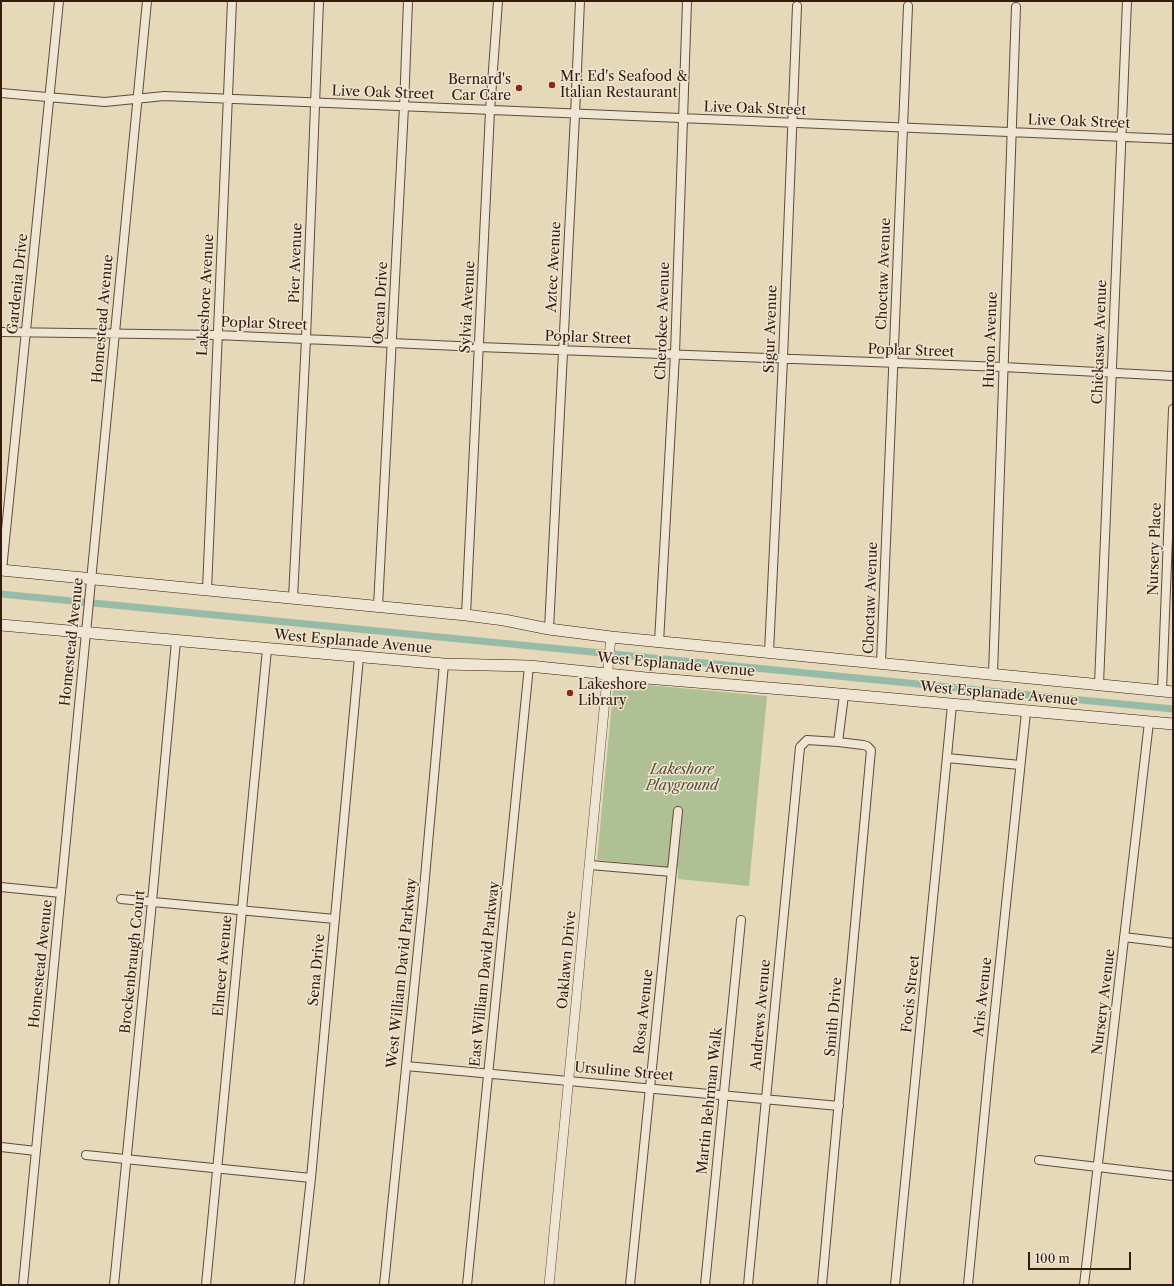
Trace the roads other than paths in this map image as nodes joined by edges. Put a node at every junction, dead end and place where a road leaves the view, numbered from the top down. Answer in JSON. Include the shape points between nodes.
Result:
{"nodes":[{"id":1,"x":59,"y":1,"type":"edge"},
{"id":2,"x":146,"y":1,"type":"edge"},
{"id":3,"x":232,"y":1,"type":"edge"},
{"id":4,"x":319,"y":1,"type":"edge"},
{"id":5,"x":408,"y":1,"type":"edge"},
{"id":6,"x":498,"y":1,"type":"edge"},
{"id":7,"x":580,"y":1,"type":"edge"},
{"id":8,"x":1127,"y":1,"type":"edge"},
{"id":9,"x":687,"y":2,"type":"edge"},
{"id":10,"x":797,"y":6,"type":"dead end"},
{"id":11,"x":908,"y":6,"type":"dead end"},
{"id":12,"x":1016,"y":7,"type":"dead end"},
{"id":13,"x":1,"y":92,"type":"edge"},
{"id":14,"x":50,"y":97,"type":"junction"},
{"id":15,"x":137,"y":99,"type":"junction"},
{"id":16,"x":228,"y":99,"type":"junction"},
{"id":17,"x":316,"y":104,"type":"junction"},
{"id":18,"x":404,"y":107,"type":"junction"},
{"id":19,"x":490,"y":111,"type":"junction"},
{"id":20,"x":575,"y":115,"type":"junction"},
{"id":21,"x":683,"y":119,"type":"junction"},
{"id":22,"x":792,"y":124,"type":"junction"},
{"id":23,"x":904,"y":128,"type":"junction"},
{"id":24,"x":1012,"y":132,"type":"junction"},
{"id":25,"x":1122,"y":137,"type":"junction"},
{"id":26,"x":1173,"y":139,"type":"edge"},
{"id":27,"x":1,"y":332,"type":"edge"},
{"id":28,"x":27,"y":333,"type":"junction"},
{"id":29,"x":116,"y":334,"type":"junction"},
{"id":30,"x":217,"y":335,"type":"junction"},
{"id":31,"x":306,"y":339,"type":"junction"},
{"id":32,"x":392,"y":343,"type":"junction"},
{"id":33,"x":479,"y":347,"type":"junction"},
{"id":34,"x":563,"y":350,"type":"junction"},
{"id":35,"x":675,"y":354,"type":"junction"},
{"id":36,"x":783,"y":359,"type":"junction"},
{"id":37,"x":894,"y":363,"type":"junction"},
{"id":38,"x":1003,"y":367,"type":"junction"},
{"id":39,"x":1111,"y":373,"type":"junction"},
{"id":40,"x":1173,"y":376,"type":"edge"},
{"id":41,"x":1173,"y":409,"type":"edge"},
{"id":42,"x":2,"y":570,"type":"edge"},
{"id":43,"x":91,"y":579,"type":"junction"},
{"id":44,"x":207,"y":590,"type":"junction"},
{"id":45,"x":293,"y":598,"type":"junction"},
{"id":46,"x":378,"y":606,"type":"junction"},
{"id":47,"x":466,"y":615,"type":"junction"},
{"id":48,"x":1,"y":625,"type":"edge"},
{"id":49,"x":549,"y":629,"type":"junction"},
{"id":50,"x":86,"y":632,"type":"junction"},
{"id":51,"x":176,"y":641,"type":"junction"},
{"id":52,"x":611,"y":641,"type":"junction"},
{"id":53,"x":659,"y":642,"type":"junction"},
{"id":54,"x":267,"y":649,"type":"junction"},
{"id":55,"x":768,"y":652,"type":"junction"},
{"id":56,"x":359,"y":658,"type":"junction"},
{"id":57,"x":881,"y":663,"type":"junction"},
{"id":58,"x":444,"y":664,"type":"junction"},
{"id":59,"x":529,"y":666,"type":"junction"},
{"id":60,"x":609,"y":669,"type":"junction"},
{"id":61,"x":992,"y":674,"type":"junction"},
{"id":62,"x":1099,"y":684,"type":"junction"},
{"id":63,"x":1168,"y":691,"type":"edge"},
{"id":64,"x":844,"y":694,"type":"junction"},
{"id":65,"x":952,"y":705,"type":"junction"},
{"id":66,"x":1026,"y":712,"type":"junction"},
{"id":67,"x":1149,"y":722,"type":"junction"},
{"id":68,"x":1173,"y":724,"type":"edge"},
{"id":69,"x":838,"y":742,"type":"junction"},
{"id":70,"x":947,"y":758,"type":"junction"},
{"id":71,"x":1020,"y":765,"type":"junction"},
{"id":72,"x":678,"y":811,"type":"dead end"},
{"id":73,"x":590,"y":865,"type":"junction"},
{"id":74,"x":672,"y":872,"type":"junction"},
{"id":75,"x":1,"y":888,"type":"edge"},
{"id":76,"x":61,"y":893,"type":"junction"},
{"id":77,"x":121,"y":899,"type":"dead end"},
{"id":78,"x":152,"y":902,"type":"junction"},
{"id":79,"x":242,"y":910,"type":"junction"},
{"id":80,"x":335,"y":919,"type":"junction"},
{"id":81,"x":741,"y":920,"type":"dead end"},
{"id":82,"x":1124,"y":937,"type":"junction"},
{"id":83,"x":1173,"y":943,"type":"edge"},
{"id":84,"x":406,"y":1066,"type":"junction"},
{"id":85,"x":488,"y":1073,"type":"junction"},
{"id":86,"x":569,"y":1080,"type":"junction"},
{"id":87,"x":649,"y":1088,"type":"junction"},
{"id":88,"x":723,"y":1095,"type":"junction"},
{"id":89,"x":766,"y":1099,"type":"junction"},
{"id":90,"x":839,"y":1106,"type":"junction"},
{"id":91,"x":1,"y":1147,"type":"edge"},
{"id":92,"x":36,"y":1151,"type":"junction"},
{"id":93,"x":86,"y":1155,"type":"dead end"},
{"id":94,"x":125,"y":1160,"type":"junction"},
{"id":95,"x":1039,"y":1160,"type":"dead end"},
{"id":96,"x":1098,"y":1166,"type":"junction"},
{"id":97,"x":217,"y":1169,"type":"junction"},
{"id":98,"x":1173,"y":1176,"type":"edge"},
{"id":99,"x":311,"y":1178,"type":"junction"},
{"id":100,"x":23,"y":1285,"type":"edge"},
{"id":101,"x":114,"y":1285,"type":"edge"},
{"id":102,"x":206,"y":1285,"type":"edge"},
{"id":103,"x":299,"y":1285,"type":"edge"},
{"id":104,"x":384,"y":1285,"type":"edge"},
{"id":105,"x":467,"y":1285,"type":"edge"},
{"id":106,"x":549,"y":1285,"type":"edge"},
{"id":107,"x":630,"y":1285,"type":"edge"},
{"id":108,"x":705,"y":1285,"type":"edge"},
{"id":109,"x":748,"y":1285,"type":"edge"},
{"id":110,"x":822,"y":1285,"type":"edge"},
{"id":111,"x":895,"y":1285,"type":"edge"},
{"id":112,"x":968,"y":1285,"type":"edge"},
{"id":113,"x":1084,"y":1285,"type":"edge"}],
"edges":[{"from":1,"to":14,"type":"street","name":"Gardenia Drive"},
{"from":2,"to":15,"type":"street","name":"Homestead Avenue"},
{"from":3,"to":16,"type":"street","name":"Lakeshore Avenue"},
{"from":4,"to":17,"type":"street","name":"Pier Avenue"},
{"from":5,"to":18,"type":"street","name":"Ocean Drive"},
{"from":6,"to":19,"type":"street","name":"Sylvia Avenue"},
{"from":7,"to":20,"type":"street","name":"Aztec Avenue"},
{"from":8,"to":25,"type":"street","name":"Chickasaw Avenue"},
{"from":9,"to":21,"type":"street","name":"Cherokee Avenue"},
{"from":10,"to":22,"type":"street","name":"Sigur Avenue"},
{"from":11,"to":23,"type":"street","name":"Choctaw Avenue"},
{"from":12,"to":24,"type":"street","name":"Huron Avenue"},
{"from":13,"to":14,"type":"street","name":"Live Oak Street"},
{"from":14,"to":15,"type":"street","name":"Live Oak Street","via":[[105,102]]},
{"from":14,"to":28,"type":"street","name":"Gardenia Drive"},
{"from":15,"to":16,"type":"street","name":"Live Oak Street","via":[[164,96]]},
{"from":15,"to":29,"type":"street","name":"Homestead Avenue"},
{"from":16,"to":17,"type":"street","name":"Live Oak Street"},
{"from":16,"to":30,"type":"street","name":"Lakeshore Avenue"},
{"from":17,"to":18,"type":"street","name":"Live Oak Street"},
{"from":17,"to":31,"type":"street","name":"Pier Avenue"},
{"from":18,"to":19,"type":"street","name":"Live Oak Street"},
{"from":18,"to":32,"type":"street","name":"Ocean Drive"},
{"from":19,"to":20,"type":"street","name":"Live Oak Street"},
{"from":19,"to":33,"type":"street","name":"Sylvia Avenue"},
{"from":20,"to":21,"type":"street","name":"Live Oak Street"},
{"from":20,"to":34,"type":"street","name":"Aztec Avenue"},
{"from":21,"to":22,"type":"street","name":"Live Oak Street"},
{"from":21,"to":35,"type":"street","name":"Cherokee Avenue"},
{"from":22,"to":23,"type":"street","name":"Live Oak Street"},
{"from":22,"to":36,"type":"street","name":"Sigur Avenue"},
{"from":23,"to":24,"type":"street","name":"Live Oak Street"},
{"from":23,"to":37,"type":"street","name":"Choctaw Avenue"},
{"from":24,"to":25,"type":"street","name":"Live Oak Street"},
{"from":24,"to":38,"type":"street","name":"Huron Avenue"},
{"from":25,"to":26,"type":"street","name":"Live Oak Street"},
{"from":25,"to":39,"type":"street","name":"Chickasaw Avenue"},
{"from":27,"to":28,"type":"street","name":"Poplar Street"},
{"from":28,"to":29,"type":"street","name":"Poplar Street"},
{"from":28,"to":42,"type":"street","name":"Gardenia Drive"},
{"from":29,"to":30,"type":"street","name":"Poplar Street"},
{"from":29,"to":43,"type":"street","name":"Homestead Avenue"},
{"from":30,"to":31,"type":"street","name":"Poplar Street"},
{"from":30,"to":44,"type":"street","name":"Lakeshore Avenue"},
{"from":31,"to":32,"type":"street","name":"Poplar Street"},
{"from":31,"to":45,"type":"street","name":"Pier Avenue"},
{"from":32,"to":33,"type":"street","name":"Poplar Street"},
{"from":32,"to":46,"type":"street","name":"Ocean Drive"},
{"from":33,"to":34,"type":"street","name":"Poplar Street"},
{"from":33,"to":47,"type":"street","name":"Sylvia Avenue"},
{"from":34,"to":35,"type":"street","name":"Poplar Street"},
{"from":34,"to":49,"type":"street","name":"Aztec Avenue"},
{"from":35,"to":36,"type":"street","name":"Poplar Street"},
{"from":35,"to":53,"type":"street","name":"Cherokee Avenue"},
{"from":36,"to":37,"type":"street","name":"Poplar Street"},
{"from":36,"to":55,"type":"street","name":"Sigur Avenue"},
{"from":37,"to":38,"type":"street","name":"Poplar Street"},
{"from":37,"to":57,"type":"street","name":"Choctaw Avenue"},
{"from":38,"to":39,"type":"street","name":"Poplar Street"},
{"from":38,"to":61,"type":"street","name":"Huron Avenue"},
{"from":39,"to":40,"type":"street","name":"Poplar Street"},
{"from":39,"to":62,"type":"street","name":"Chickasaw Avenue"},
{"from":41,"to":63,"type":"street","name":"Nursery Place"},
{"from":42,"to":43,"type":"main road","name":"West Esplanade Avenue"},
{"from":43,"to":44,"type":"main road","name":"West Esplanade Avenue"},
{"from":43,"to":50,"type":"street","name":"Homestead Avenue"},
{"from":44,"to":45,"type":"main road","name":"West Esplanade Avenue"},
{"from":45,"to":46,"type":"main road","name":"West Esplanade Avenue"},
{"from":46,"to":47,"type":"main road","name":"West Esplanade Avenue"},
{"from":47,"to":49,"type":"main road","name":"West Esplanade Avenue"},
{"from":48,"to":50,"type":"main road","name":"West Esplanade Avenue"},
{"from":49,"to":52,"type":"main road","name":"West Esplanade Avenue"},
{"from":50,"to":51,"type":"main road","name":"West Esplanade Avenue"},
{"from":50,"to":76,"type":"street","name":"Homestead Avenue"},
{"from":51,"to":54,"type":"main road","name":"West Esplanade Avenue"},
{"from":51,"to":78,"type":"street","name":"Brockenbraugh Court"},
{"from":52,"to":53,"type":"main road","name":"West Esplanade Avenue"},
{"from":52,"to":60,"type":"street","name":"Oaklawn Drive"},
{"from":53,"to":55,"type":"main road","name":"West Esplanade Avenue"},
{"from":54,"to":56,"type":"main road","name":"West Esplanade Avenue"},
{"from":54,"to":79,"type":"street","name":"Elmeer Avenue"},
{"from":55,"to":57,"type":"main road","name":"West Esplanade Avenue"},
{"from":56,"to":58,"type":"main road","name":"West Esplanade Avenue"},
{"from":56,"to":80,"type":"street","name":"Sena Drive"},
{"from":57,"to":61,"type":"main road","name":"West Esplanade Avenue"},
{"from":58,"to":59,"type":"main road","name":"West Esplanade Avenue"},
{"from":58,"to":84,"type":"street","name":"West William David Parkway"},
{"from":59,"to":60,"type":"main road","name":"West Esplanade Avenue"},
{"from":59,"to":85,"type":"street","name":"East William David Parkway"},
{"from":60,"to":64,"type":"main road","name":"West Esplanade Avenue","via":[[646,678]]},
{"from":60,"to":73,"type":"street","name":"Oaklawn Drive"},
{"from":61,"to":62,"type":"main road","name":"West Esplanade Avenue"},
{"from":62,"to":63,"type":"main road","name":"West Esplanade Avenue"},
{"from":64,"to":65,"type":"main road","name":"West Esplanade Avenue"},
{"from":64,"to":69,"type":"street"},
{"from":65,"to":66,"type":"main road","name":"West Esplanade Avenue"},
{"from":65,"to":70,"type":"street","name":"Focis Street"},
{"from":66,"to":67,"type":"main road","name":"West Esplanade Avenue"},
{"from":66,"to":71,"type":"street","name":"Aris Avenue"},
{"from":67,"to":68,"type":"main road","name":"West Esplanade Avenue"},
{"from":67,"to":82,"type":"street","name":"Nursery Avenue"},
{"from":69,"to":89,"type":"street","name":"Andrews Avenue","via":[[807,740],[800,747]]},
{"from":69,"to":90,"type":"street","name":"Smith Drive","via":[[867,746],[871,750]]},
{"from":70,"to":71,"type":"street"},
{"from":70,"to":111,"type":"street","name":"Focis Street"},
{"from":71,"to":112,"type":"street","name":"Aris Avenue"},
{"from":72,"to":74,"type":"street","name":"Rosa Avenue"},
{"from":73,"to":74,"type":"street"},
{"from":73,"to":86,"type":"street","name":"Oaklawn Drive"},
{"from":74,"to":87,"type":"street","name":"Rosa Avenue"},
{"from":75,"to":76,"type":"street"},
{"from":76,"to":92,"type":"street","name":"Homestead Avenue"},
{"from":77,"to":78,"type":"street"},
{"from":78,"to":79,"type":"street"},
{"from":78,"to":94,"type":"street","name":"Brockenbraugh Court"},
{"from":79,"to":80,"type":"street"},
{"from":79,"to":97,"type":"street","name":"Elmeer Avenue"},
{"from":80,"to":99,"type":"street","name":"Sena Drive"},
{"from":81,"to":88,"type":"street","name":"Martin Behrman Walk"},
{"from":82,"to":83,"type":"street"},
{"from":82,"to":96,"type":"street","name":"Nursery Avenue"},
{"from":84,"to":85,"type":"street","name":"Ursuline Street"},
{"from":84,"to":104,"type":"street","name":"West William David Parkway"},
{"from":85,"to":86,"type":"street","name":"Ursuline Street"},
{"from":85,"to":105,"type":"street","name":"East William David Parkway"},
{"from":86,"to":87,"type":"street","name":"Ursuline Street"},
{"from":86,"to":106,"type":"street","name":"Oaklawn Drive"},
{"from":87,"to":88,"type":"street","name":"Ursuline Street"},
{"from":87,"to":107,"type":"street","name":"Rosa Avenue"},
{"from":88,"to":89,"type":"street","name":"Ursuline Street"},
{"from":88,"to":108,"type":"street","name":"Martin Behrman Walk"},
{"from":89,"to":90,"type":"street","name":"Ursuline Street"},
{"from":89,"to":109,"type":"street","name":"Andrews Avenue"},
{"from":90,"to":110,"type":"street","name":"Smith Drive"},
{"from":91,"to":92,"type":"street"},
{"from":92,"to":100,"type":"street","name":"Homestead Avenue"},
{"from":93,"to":94,"type":"street"},
{"from":94,"to":97,"type":"street"},
{"from":94,"to":101,"type":"street","name":"Brockenbraugh Court"},
{"from":95,"to":96,"type":"street"},
{"from":96,"to":98,"type":"street"},
{"from":96,"to":113,"type":"street","name":"Nursery Avenue"},
{"from":97,"to":99,"type":"street"},
{"from":97,"to":102,"type":"street","name":"Elmeer Avenue"},
{"from":99,"to":103,"type":"street","name":"Sena Drive"}]}
